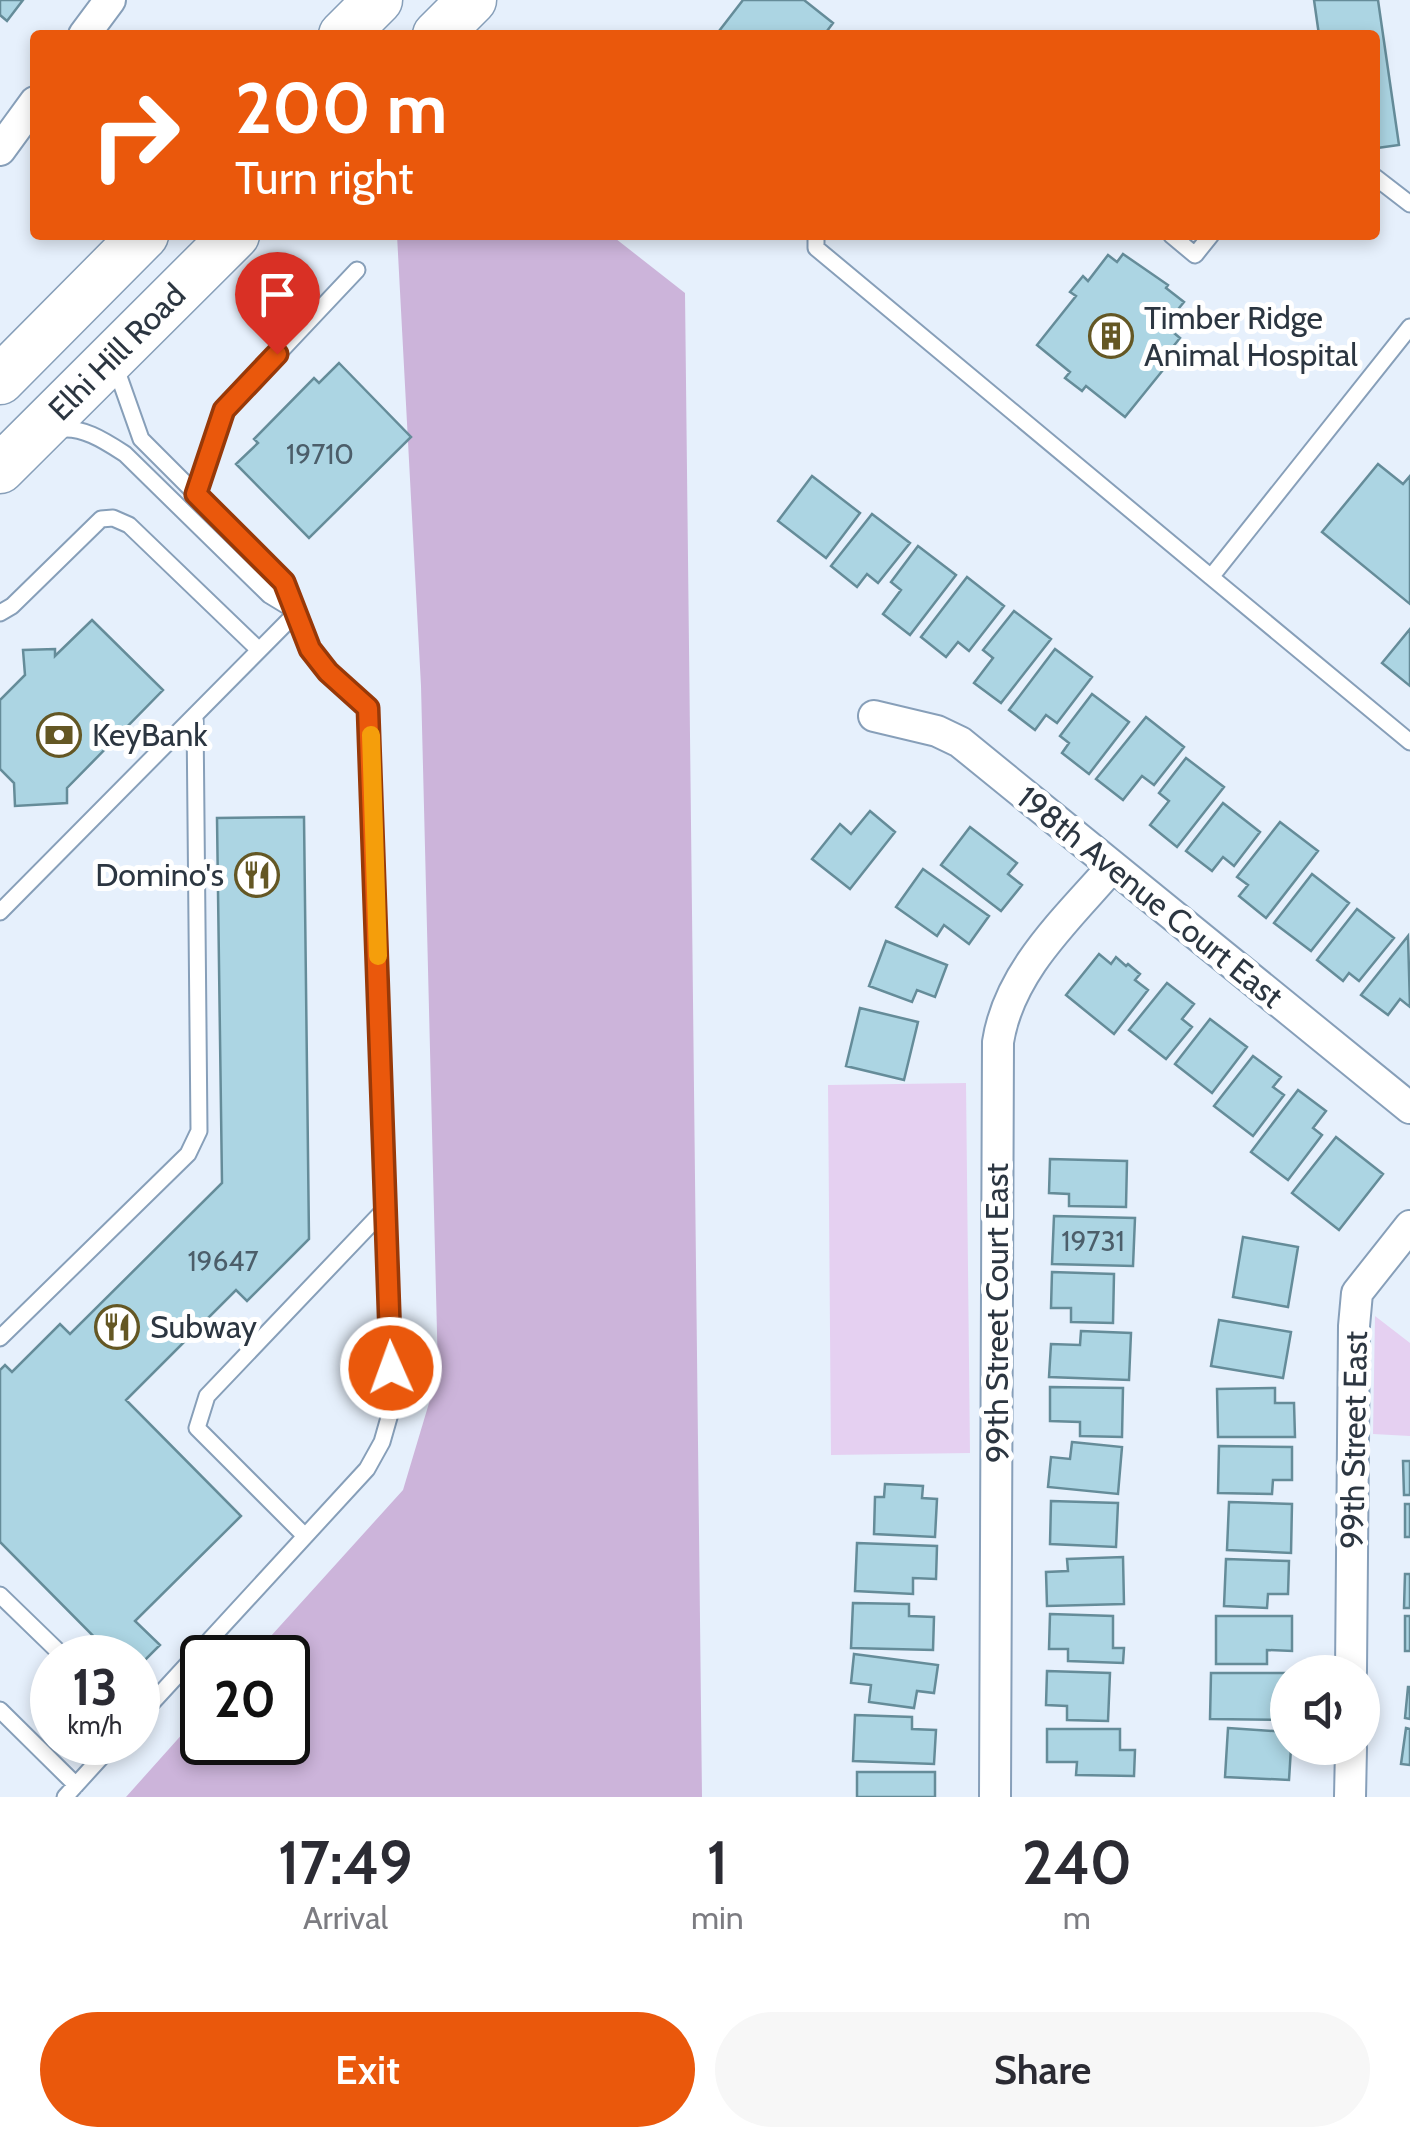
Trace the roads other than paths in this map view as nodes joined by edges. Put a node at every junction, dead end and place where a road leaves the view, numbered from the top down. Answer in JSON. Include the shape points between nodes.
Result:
{"nodes":[{"id":1,"x":110,"y":0,"type":"edge"},
{"id":2,"x":378,"y":0,"type":"edge"},
{"id":3,"x":472,"y":0,"type":"edge"},
{"id":4,"x":88,"y":30,"type":"edge"},
{"id":5,"x":349,"y":30,"type":"edge"},
{"id":6,"x":442,"y":30,"type":"edge"},
{"id":7,"x":30,"y":109,"type":"edge"},
{"id":8,"x":0,"y":150,"type":"edge"},
{"id":9,"x":1380,"y":181,"type":"edge"},
{"id":10,"x":1410,"y":204,"type":"edge"},
{"id":11,"x":139,"y":240,"type":"edge"},
{"id":12,"x":231,"y":240,"type":"edge"},
{"id":13,"x":816,"y":240,"type":"edge"},
{"id":14,"x":1177,"y":240,"type":"edge"},
{"id":15,"x":1208,"y":240,"type":"edge"},
{"id":16,"x":357,"y":270,"type":"dead end"},
{"id":17,"x":1410,"y":327,"type":"edge"},
{"id":18,"x":134,"y":335,"type":"junction"},
{"id":19,"x":0,"y":380,"type":"edge"},
{"id":20,"x":33,"y":436,"type":"junction"},
{"id":21,"x":0,"y":469,"type":"edge"},
{"id":22,"x":196,"y":494,"type":"junction"},
{"id":23,"x":1211,"y":577,"type":"junction"},
{"id":24,"x":297,"y":612,"type":"junction"},
{"id":25,"x":0,"y":613,"type":"edge"},
{"id":26,"x":259,"y":650,"type":"junction"},
{"id":27,"x":194,"y":715,"type":"junction"},
{"id":28,"x":874,"y":716,"type":"dead end"},
{"id":29,"x":1410,"y":742,"type":"edge"},
{"id":30,"x":1112,"y":867,"type":"junction"},
{"id":31,"x":0,"y":884,"type":"edge"},
{"id":32,"x":14,"y":898,"type":"junction"},
{"id":33,"x":0,"y":912,"type":"edge"},
{"id":34,"x":1410,"y":1108,"type":"edge"},
{"id":35,"x":386,"y":1208,"type":"junction"},
{"id":36,"x":1410,"y":1226,"type":"edge"},
{"id":37,"x":0,"y":1338,"type":"edge"},
{"id":38,"x":305,"y":1536,"type":"junction"},
{"id":39,"x":0,"y":1595,"type":"edge"},
{"id":40,"x":41,"y":1635,"type":"edge"},
{"id":41,"x":1351,"y":1655,"type":"edge"},
{"id":42,"x":160,"y":1694,"type":"edge"},
{"id":43,"x":0,"y":1710,"type":"edge"},
{"id":44,"x":94,"y":1765,"type":"edge"},
{"id":45,"x":1351,"y":1765,"type":"edge"},
{"id":46,"x":71,"y":1791,"type":"edge"},
{"id":47,"x":995,"y":1797,"type":"edge"},
{"id":48,"x":1350,"y":1797,"type":"edge"}],
"edges":[{"from":1,"to":4,"type":"street"},
{"from":2,"to":5,"type":"main road"},
{"from":3,"to":6,"type":"main road"},
{"from":7,"to":8,"type":"street"},
{"from":9,"to":10,"type":"lane"},
{"from":11,"to":19,"type":"main road","name":"Elhi Hill Road"},
{"from":12,"to":18,"type":"main road","name":"Elhi Hill Road"},
{"from":13,"to":23,"type":"lane","via":[[816,248]]},
{"from":14,"to":15,"type":"lane","via":[[1195,255]]},
{"from":16,"to":22,"type":"lane","via":[[224,410]]},
{"from":17,"to":23,"type":"lane"},
{"from":18,"to":20,"type":"main road","name":"Elhi Hill Road"},
{"from":18,"to":22,"type":"lane","via":[[118,374],[129,413],[141,439]]},
{"from":20,"to":21,"type":"main road","name":"Elhi Hill Road"},
{"from":20,"to":24,"type":"lane","via":[[67,428],[100,438],[269,595]]},
{"from":22,"to":24,"type":"lane","via":[[284,582]]},
{"from":23,"to":29,"type":"lane"},
{"from":24,"to":26,"type":"lane"},
{"from":24,"to":35,"type":"lane","via":[[310,649],[368,708]]},
{"from":25,"to":26,"type":"lane","via":[[101,519],[113,518],[129,525]]},
{"from":26,"to":27,"type":"lane"},
{"from":27,"to":32,"type":"lane"},
{"from":27,"to":37,"type":"lane","via":[[198,1131],[188,1154]]},
{"from":28,"to":30,"type":"street","name":"198th Avenue Court East","via":[[960,742]]},
{"from":30,"to":34,"type":"street","name":"198th Avenue Court East"},
{"from":30,"to":47,"type":"street","name":"99th Street Court East","via":[[1027,968],[1002,1015],[998,1042]]},
{"from":31,"to":32,"type":"lane"},
{"from":32,"to":33,"type":"lane"},
{"from":35,"to":38,"type":"lane","via":[[392,1407],[366,1469]]},
{"from":35,"to":38,"type":"lane","via":[[206,1396],[198,1428]]},
{"from":36,"to":41,"type":"street","name":"99th Street East","via":[[1357,1293]]},
{"from":38,"to":42,"type":"lane"},
{"from":39,"to":40,"type":"lane"},
{"from":43,"to":46,"type":"lane"},
{"from":44,"to":46,"type":"lane"},
{"from":45,"to":48,"type":"street"}]}
